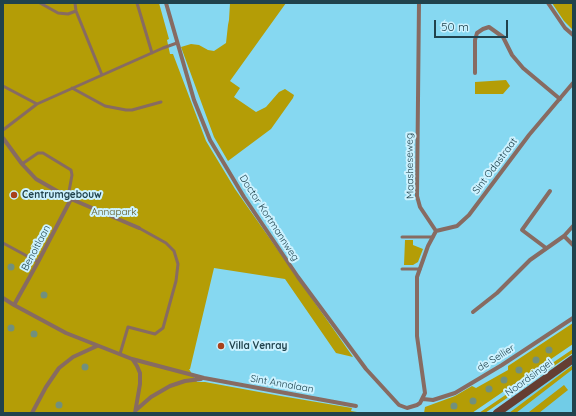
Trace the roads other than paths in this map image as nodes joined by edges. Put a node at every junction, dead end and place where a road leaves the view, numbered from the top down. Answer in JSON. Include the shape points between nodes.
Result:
{"nodes":[{"id":1,"x":40,"y":3,"type":"edge"},
{"id":2,"x":75,"y":3,"type":"edge"},
{"id":3,"x":137,"y":3,"type":"edge"},
{"id":4,"x":166,"y":3,"type":"edge"},
{"id":5,"x":419,"y":3,"type":"edge"},
{"id":6,"x":548,"y":3,"type":"edge"},
{"id":7,"x":76,"y":11,"type":"junction"},
{"id":8,"x":573,"y":35,"type":"edge"},
{"id":9,"x":177,"y":43,"type":"junction"},
{"id":10,"x":152,"y":52,"type":"junction"},
{"id":11,"x":475,"y":73,"type":"dead end"},
{"id":12,"x":102,"y":75,"type":"junction"},
{"id":13,"x":573,"y":83,"type":"edge"},
{"id":14,"x":3,"y":86,"type":"edge"},
{"id":15,"x":72,"y":88,"type":"junction"},
{"id":16,"x":560,"y":99,"type":"junction"},
{"id":17,"x":162,"y":102,"type":"dead end"},
{"id":18,"x":37,"y":104,"type":"junction"},
{"id":19,"x":3,"y":130,"type":"edge"},
{"id":20,"x":3,"y":138,"type":"edge"},
{"id":21,"x":22,"y":164,"type":"junction"},
{"id":22,"x":550,"y":191,"type":"dead end"},
{"id":23,"x":69,"y":198,"type":"junction"},
{"id":24,"x":573,"y":226,"type":"edge"},
{"id":25,"x":139,"y":228,"type":"joint"},
{"id":26,"x":436,"y":231,"type":"junction"},
{"id":27,"x":564,"y":236,"type":"junction"},
{"id":28,"x":402,"y":237,"type":"dead end"},
{"id":29,"x":433,"y":237,"type":"junction"},
{"id":30,"x":3,"y":243,"type":"edge"},
{"id":31,"x":573,"y":245,"type":"edge"},
{"id":32,"x":546,"y":248,"type":"junction"},
{"id":33,"x":38,"y":262,"type":"junction"},
{"id":34,"x":402,"y":269,"type":"dead end"},
{"id":35,"x":420,"y":269,"type":"junction"},
{"id":36,"x":3,"y":298,"type":"edge"},
{"id":37,"x":14,"y":305,"type":"junction"},
{"id":38,"x":473,"y":312,"type":"dead end"},
{"id":39,"x":573,"y":318,"type":"edge"},
{"id":40,"x":98,"y":346,"type":"junction"},
{"id":41,"x":120,"y":354,"type":"junction"},
{"id":42,"x":132,"y":359,"type":"junction"},
{"id":43,"x":573,"y":359,"type":"edge"},
{"id":44,"x":204,"y":378,"type":"junction"},
{"id":45,"x":423,"y":399,"type":"junction"},
{"id":46,"x":356,"y":406,"type":"dead end"},
{"id":47,"x":135,"y":412,"type":"edge"},
{"id":48,"x":32,"y":413,"type":"edge"},
{"id":49,"x":497,"y":413,"type":"edge"}],
"edges":[{"from":1,"to":7,"type":"lane","via":[[58,13],[68,14]]},
{"from":2,"to":7,"type":"lane"},
{"from":3,"to":10,"type":"lane"},
{"from":4,"to":9,"type":"street","name":"Doctor Kortmannweg"},
{"from":5,"to":26,"type":"street","name":"Maasheseweg","via":[[417,196],[420,207]]},
{"from":6,"to":8,"type":"street"},
{"from":7,"to":12,"type":"lane"},
{"from":9,"to":10,"type":"lane"},
{"from":9,"to":45,"type":"street","name":"Doctor Kortmannweg","via":[[194,100],[210,140],[244,197],[298,277],[366,368],[399,405],[411,408]]},
{"from":10,"to":12,"type":"lane"},
{"from":11,"to":16,"type":"street","via":[[477,33],[489,27],[503,37],[512,55],[523,68]]},
{"from":12,"to":15,"type":"lane"},
{"from":13,"to":16,"type":"street","name":"Sint Odastraat"},
{"from":14,"to":18,"type":"lane"},
{"from":15,"to":17,"type":"lane","via":[[105,106],[126,110]]},
{"from":15,"to":18,"type":"lane"},
{"from":16,"to":26,"type":"street","name":"Sint Odastraat","via":[[468,215],[457,226]]},
{"from":18,"to":19,"type":"lane"},
{"from":20,"to":21,"type":"street"},
{"from":21,"to":23,"type":"street","via":[[36,179]]},
{"from":21,"to":23,"type":"lane","name":"Benoitlaan","via":[[43,153],[71,170]]},
{"from":22,"to":32,"type":"street","via":[[522,230]]},
{"from":23,"to":25,"type":"street"},
{"from":23,"to":33,"type":"street","name":"Benoitlaan"},
{"from":24,"to":27,"type":"street"},
{"from":25,"to":41,"type":"lane","via":[[166,243],[174,251],[178,264],[176,281],[163,328],[155,334],[128,327]]},
{"from":26,"to":29,"type":"street"},
{"from":27,"to":31,"type":"street"},
{"from":27,"to":32,"type":"street"},
{"from":28,"to":29,"type":"lane"},
{"from":29,"to":35,"type":"street"},
{"from":30,"to":33,"type":"lane"},
{"from":32,"to":38,"type":"street"},
{"from":33,"to":37,"type":"street","name":"Benoitlaan"},
{"from":34,"to":35,"type":"lane"},
{"from":35,"to":45,"type":"street","via":[[417,277],[417,336],[425,393]]},
{"from":36,"to":37,"type":"street","name":"Sint Annalaan"},
{"from":37,"to":40,"type":"street","name":"Sint Annalaan","via":[[66,333]]},
{"from":39,"to":45,"type":"street","name":"de Seilier","via":[[455,393],[433,400]]},
{"from":40,"to":41,"type":"street","name":"Sint Annalaan"},
{"from":40,"to":48,"type":"street","via":[[73,357],[59,368]]},
{"from":41,"to":42,"type":"street","name":"Sint Annalaan"},
{"from":42,"to":44,"type":"street","name":"Sint Annalaan"},
{"from":42,"to":47,"type":"street","name":"Sint Annalaan","via":[[140,373]]},
{"from":43,"to":49,"type":"main road","name":"Noordsingel"},
{"from":44,"to":46,"type":"street","name":"Sint Annalaan"},
{"from":44,"to":47,"type":"street","name":"Sint Annalaan","via":[[170,386],[150,397]]}]}
